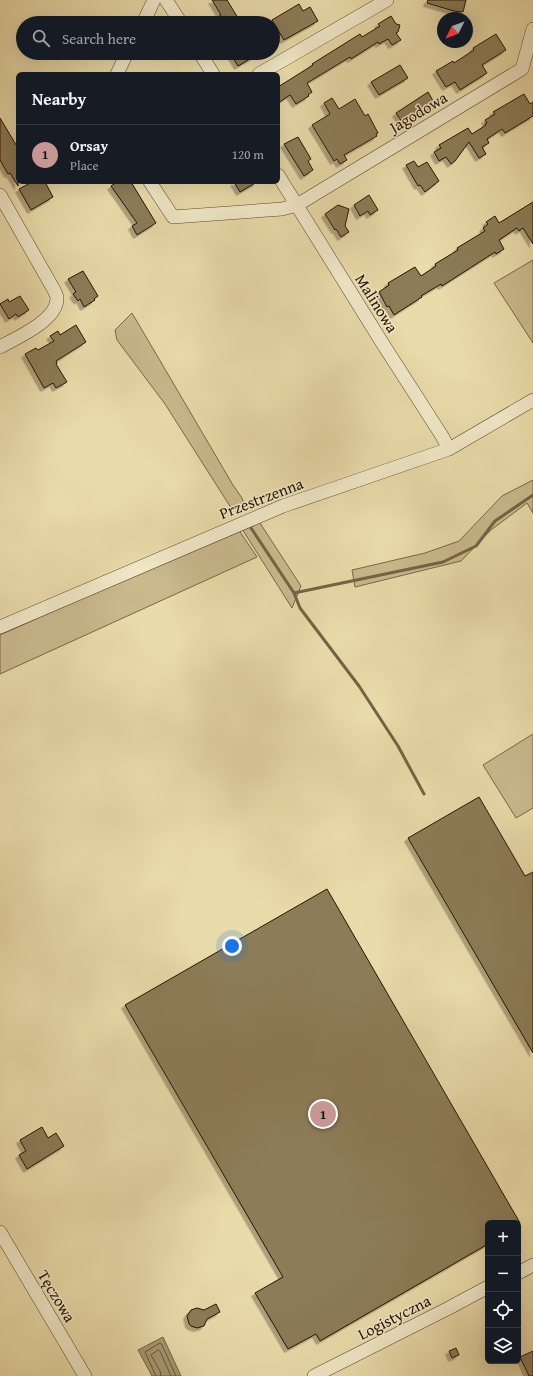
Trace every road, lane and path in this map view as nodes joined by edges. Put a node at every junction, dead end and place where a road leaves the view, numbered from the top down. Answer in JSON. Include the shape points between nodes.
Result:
{"nodes":[{"id":1,"x":154,"y":0,"type":"edge"},
{"id":2,"x":166,"y":0,"type":"edge"},
{"id":3,"x":387,"y":0,"type":"edge"},
{"id":4,"x":146,"y":16,"type":"edge"},
{"id":5,"x":176,"y":16,"type":"edge"},
{"id":6,"x":533,"y":29,"type":"edge"},
{"id":7,"x":124,"y":60,"type":"edge"},
{"id":8,"x":204,"y":60,"type":"edge"},
{"id":9,"x":118,"y":72,"type":"edge"},
{"id":10,"x":212,"y":72,"type":"edge"},
{"id":11,"x":262,"y":72,"type":"edge"},
{"id":12,"x":280,"y":178,"type":"edge"},
{"id":13,"x":151,"y":184,"type":"edge"},
{"id":14,"x":0,"y":196,"type":"edge"},
{"id":15,"x":297,"y":205,"type":"junction"},
{"id":16,"x":0,"y":347,"type":"edge"},
{"id":17,"x":533,"y":400,"type":"edge"},
{"id":18,"x":449,"y":449,"type":"junction"},
{"id":19,"x":0,"y":626,"type":"edge"},
{"id":20,"x":0,"y":1232,"type":"edge"},
{"id":21,"x":533,"y":1265,"type":"edge"},
{"id":22,"x":521,"y":1271,"type":"edge"},
{"id":23,"x":485,"y":1289,"type":"edge"},
{"id":24,"x":85,"y":1376,"type":"edge"},
{"id":25,"x":314,"y":1376,"type":"edge"}],
"edges":[{"from":1,"to":4,"type":"street"},
{"from":2,"to":5,"type":"street"},
{"from":3,"to":11,"type":"street"},
{"from":6,"to":15,"type":"street","name":"Jagodowa","via":[[522,69]]},
{"from":7,"to":9,"type":"street"},
{"from":8,"to":10,"type":"street"},
{"from":12,"to":15,"type":"street","name":"Malinowa"},
{"from":13,"to":15,"type":"street","name":"Jagodowa","via":[[172,217],[282,209]]},
{"from":14,"to":16,"type":"street","via":[[57,298],[48,319]]},
{"from":15,"to":18,"type":"street","name":"Malinowa"},
{"from":17,"to":18,"type":"street","name":"Przestrzenna"},
{"from":18,"to":19,"type":"street","name":"Przestrzenna","via":[[283,506]]},
{"from":20,"to":24,"type":"street","name":"Tęczowa"},
{"from":21,"to":22,"type":"street"},
{"from":23,"to":25,"type":"street","name":"Logistyczna"}]}
